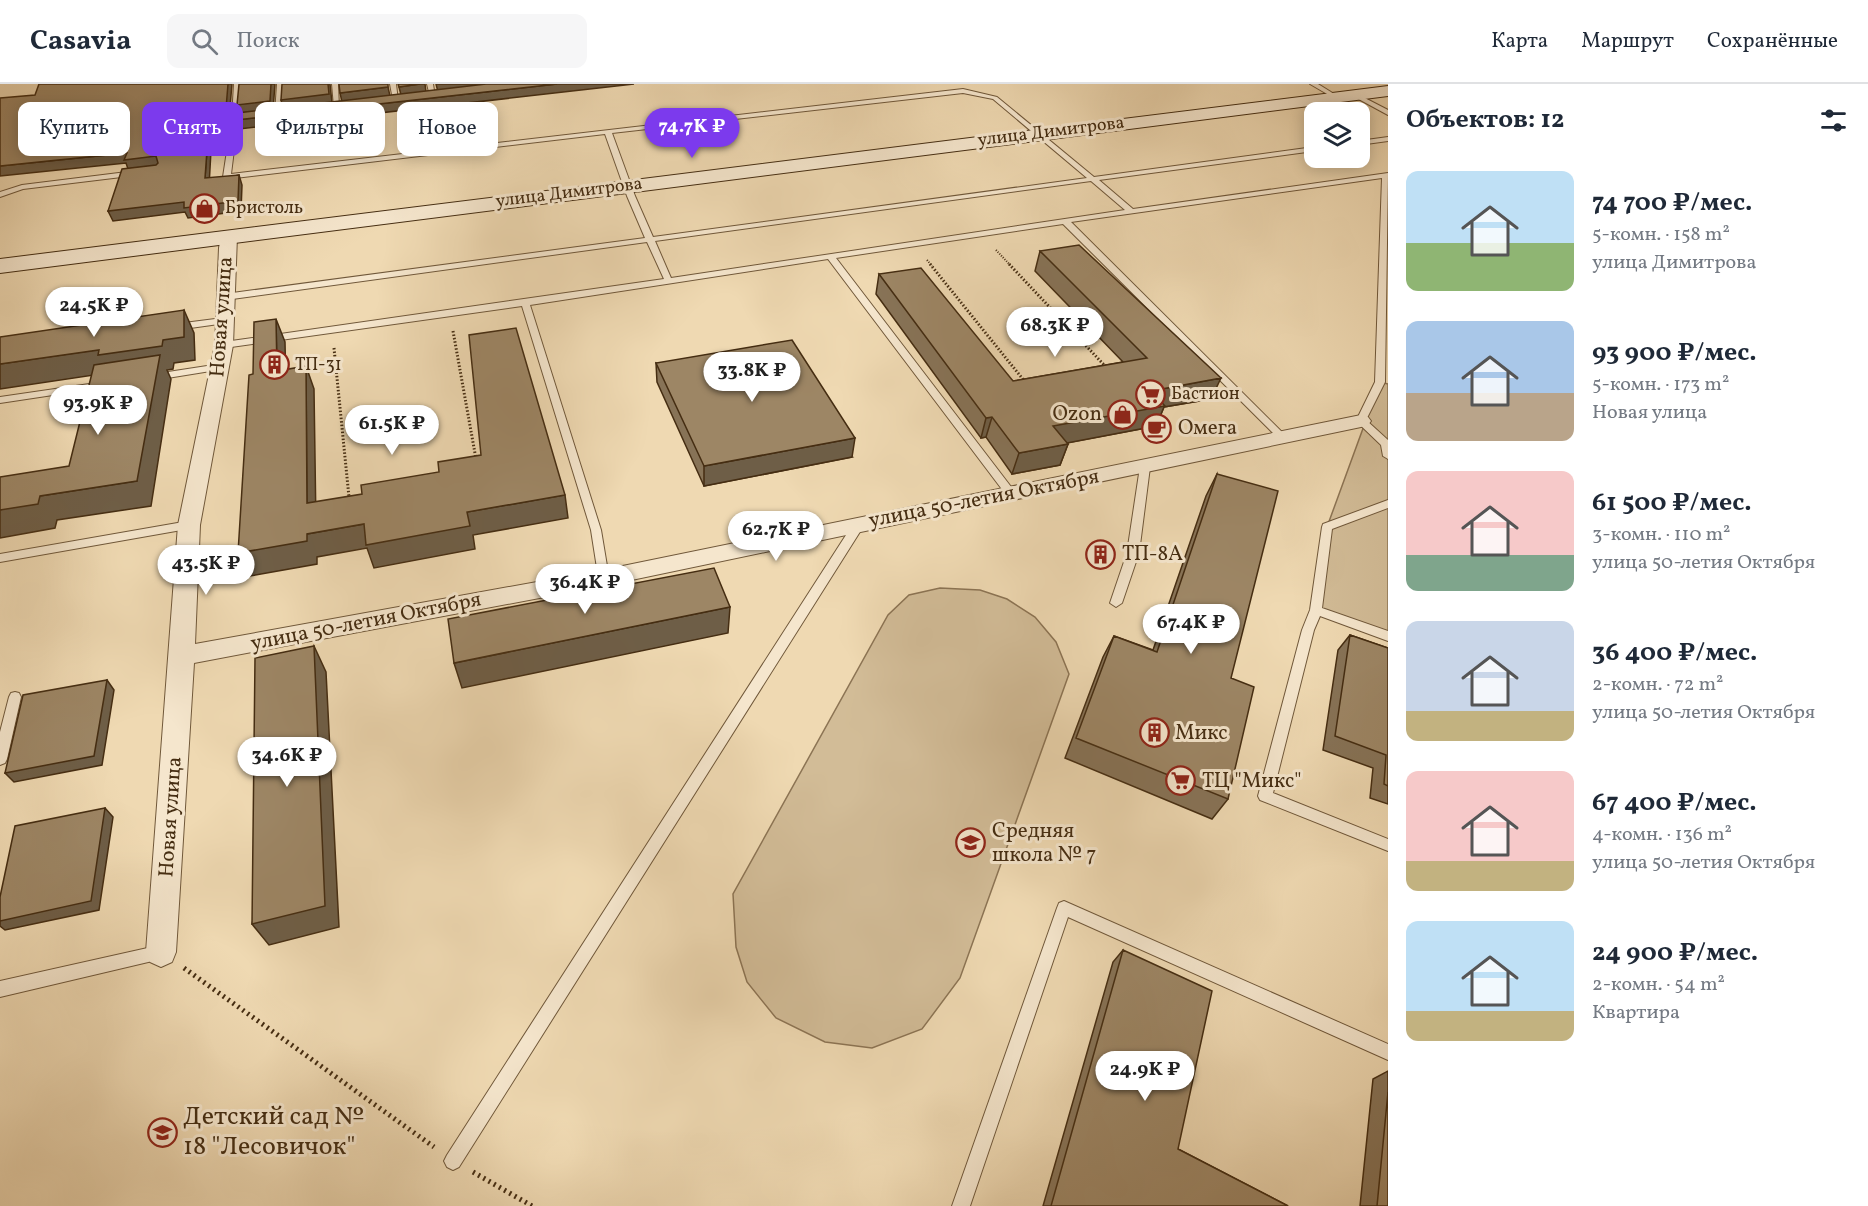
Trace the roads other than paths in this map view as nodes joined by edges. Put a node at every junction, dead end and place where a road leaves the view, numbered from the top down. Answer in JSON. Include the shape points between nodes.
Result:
{"nodes":[{"id":1,"x":237,"y":84,"type":"edge"},
{"id":2,"x":280,"y":84,"type":"edge"},
{"id":3,"x":335,"y":84,"type":"edge"},
{"id":4,"x":393,"y":84,"type":"edge"},
{"id":5,"x":430,"y":84,"type":"edge"},
{"id":6,"x":925,"y":84,"type":"edge"},
{"id":7,"x":1313,"y":84,"type":"edge"},
{"id":8,"x":1388,"y":91,"type":"edge"},
{"id":9,"x":936,"y":93,"type":"junction"},
{"id":10,"x":444,"y":95,"type":"edge"},
{"id":11,"x":433,"y":96,"type":"junction"},
{"id":12,"x":1345,"y":96,"type":"junction"},
{"id":13,"x":424,"y":97,"type":"edge"},
{"id":14,"x":405,"y":99,"type":"edge"},
{"id":15,"x":396,"y":100,"type":"junction"},
{"id":16,"x":236,"y":102,"type":"edge"},
{"id":17,"x":279,"y":102,"type":"edge"},
{"id":18,"x":337,"y":102,"type":"edge"},
{"id":19,"x":384,"y":102,"type":"edge"},
{"id":20,"x":1388,"y":113,"type":"edge"},
{"id":21,"x":243,"y":117,"type":"edge"},
{"id":22,"x":246,"y":117,"type":"edge"},
{"id":23,"x":608,"y":132,"type":"junction"},
{"id":24,"x":1036,"y":134,"type":"junction"},
{"id":25,"x":1388,"y":139,"type":"edge"},
{"id":26,"x":1370,"y":141,"type":"edge"},
{"id":27,"x":1304,"y":150,"type":"edge"},
{"id":28,"x":230,"y":156,"type":"edge"},
{"id":29,"x":146,"y":172,"type":"edge"},
{"id":30,"x":1387,"y":175,"type":"edge"},
{"id":31,"x":1093,"y":179,"type":"junction"},
{"id":32,"x":629,"y":186,"type":"junction"},
{"id":33,"x":0,"y":195,"type":"edge"},
{"id":34,"x":1131,"y":211,"type":"junction"},
{"id":35,"x":1065,"y":221,"type":"junction"},
{"id":36,"x":229,"y":236,"type":"junction"},
{"id":37,"x":651,"y":239,"type":"junction"},
{"id":38,"x":830,"y":256,"type":"junction"},
{"id":39,"x":0,"y":266,"type":"edge"},
{"id":40,"x":669,"y":282,"type":"junction"},
{"id":41,"x":225,"y":297,"type":"junction"},
{"id":42,"x":525,"y":303,"type":"junction"},
{"id":43,"x":223,"y":321,"type":"junction"},
{"id":44,"x":165,"y":329,"type":"edge"},
{"id":45,"x":222,"y":356,"type":"junction"},
{"id":46,"x":139,"y":380,"type":"edge"},
{"id":47,"x":116,"y":383,"type":"edge"},
{"id":48,"x":0,"y":400,"type":"edge"},
{"id":49,"x":1361,"y":422,"type":"junction"},
{"id":50,"x":1283,"y":438,"type":"junction"},
{"id":51,"x":1388,"y":456,"type":"edge"},
{"id":52,"x":1145,"y":467,"type":"junction"},
{"id":53,"x":1011,"y":494,"type":"junction"},
{"id":54,"x":1388,"y":504,"type":"edge"},
{"id":55,"x":859,"y":524,"type":"junction"},
{"id":56,"x":189,"y":525,"type":"junction"},
{"id":57,"x":0,"y":558,"type":"edge"},
{"id":58,"x":603,"y":578,"type":"junction"},
{"id":59,"x":1116,"y":603,"type":"dead end"},
{"id":60,"x":1316,"y":610,"type":"junction"},
{"id":61,"x":1388,"y":636,"type":"edge"},
{"id":62,"x":182,"y":656,"type":"junction"},
{"id":63,"x":15,"y":697,"type":"dead end"},
{"id":64,"x":0,"y":759,"type":"edge"},
{"id":65,"x":1388,"y":845,"type":"edge"},
{"id":66,"x":161,"y":952,"type":"joint"},
{"id":67,"x":0,"y":989,"type":"edge"},
{"id":68,"x":1388,"y":1052,"type":"edge"},
{"id":69,"x":453,"y":1161,"type":"road end"},
{"id":70,"x":961,"y":1206,"type":"edge"}],
"edges":[{"from":1,"to":16,"type":"lane"},
{"from":2,"to":17,"type":"lane"},
{"from":3,"to":18,"type":"lane"},
{"from":4,"to":15,"type":"lane"},
{"from":5,"to":11,"type":"lane"},
{"from":6,"to":9,"type":"lane"},
{"from":7,"to":12,"type":"lane"},
{"from":8,"to":12,"type":"street","name":"улица Димитрова"},
{"from":9,"to":23,"type":"lane"},
{"from":9,"to":24,"type":"lane","via":[[976,92],[995,98]]},
{"from":10,"to":11,"type":"lane"},
{"from":11,"to":13,"type":"lane"},
{"from":12,"to":20,"type":"lane"},
{"from":12,"to":24,"type":"street","name":"улица Димитрова"},
{"from":14,"to":15,"type":"lane"},
{"from":15,"to":19,"type":"lane"},
{"from":21,"to":22,"type":"lane"},
{"from":23,"to":28,"type":"lane","via":[[227,177]]},
{"from":23,"to":32,"type":"lane"},
{"from":24,"to":31,"type":"lane"},
{"from":24,"to":32,"type":"street","name":"улица Димитрова"},
{"from":25,"to":26,"type":"lane"},
{"from":27,"to":31,"type":"lane"},
{"from":29,"to":33,"type":"lane","via":[[22,187]]},
{"from":30,"to":34,"type":"lane"},
{"from":30,"to":49,"type":"lane","via":[[1380,382]]},
{"from":31,"to":34,"type":"lane"},
{"from":31,"to":37,"type":"lane"},
{"from":32,"to":36,"type":"street","name":"улица Димитрова"},
{"from":32,"to":37,"type":"lane"},
{"from":34,"to":35,"type":"lane"},
{"from":35,"to":38,"type":"lane"},
{"from":35,"to":50,"type":"lane"},
{"from":36,"to":39,"type":"street","name":"улица Димитрова"},
{"from":36,"to":41,"type":"street","name":"Новая улица"},
{"from":37,"to":40,"type":"lane"},
{"from":37,"to":41,"type":"lane"},
{"from":38,"to":40,"type":"lane"},
{"from":38,"to":53,"type":"lane"},
{"from":40,"to":42,"type":"lane"},
{"from":41,"to":43,"type":"street","name":"Новая улица"},
{"from":42,"to":45,"type":"lane","via":[[333,329]]},
{"from":42,"to":58,"type":"lane","via":[[596,530]]},
{"from":43,"to":44,"type":"lane"},
{"from":43,"to":45,"type":"street","name":"Новая улица"},
{"from":45,"to":46,"type":"lane"},
{"from":45,"to":56,"type":"street","name":"Новая улица"},
{"from":47,"to":48,"type":"lane"},
{"from":49,"to":50,"type":"street","name":"улица 50-летия Октября"},
{"from":49,"to":51,"type":"lane","via":[[1386,444]]},
{"from":50,"to":52,"type":"street","name":"улица 50-летия Октября"},
{"from":52,"to":53,"type":"street","name":"улица 50-летия Октября"},
{"from":52,"to":59,"type":"lane","via":[[1133,553]]},
{"from":53,"to":55,"type":"street","name":"улица 50-летия Октября"},
{"from":54,"to":60,"type":"lane","via":[[1327,527]]},
{"from":55,"to":58,"type":"street","name":"улица 50-летия Октября"},
{"from":55,"to":69,"type":"lane"},
{"from":56,"to":57,"type":"lane"},
{"from":56,"to":62,"type":"street","name":"Новая улица"},
{"from":58,"to":62,"type":"street","name":"улица 50-летия Октября"},
{"from":60,"to":61,"type":"lane"},
{"from":60,"to":65,"type":"lane","via":[[1265,796]]},
{"from":62,"to":66,"type":"street","name":"Новая улица"},
{"from":63,"to":64,"type":"lane"},
{"from":66,"to":67,"type":"lane"},
{"from":68,"to":70,"type":"lane","via":[[1064,908]]}]}
